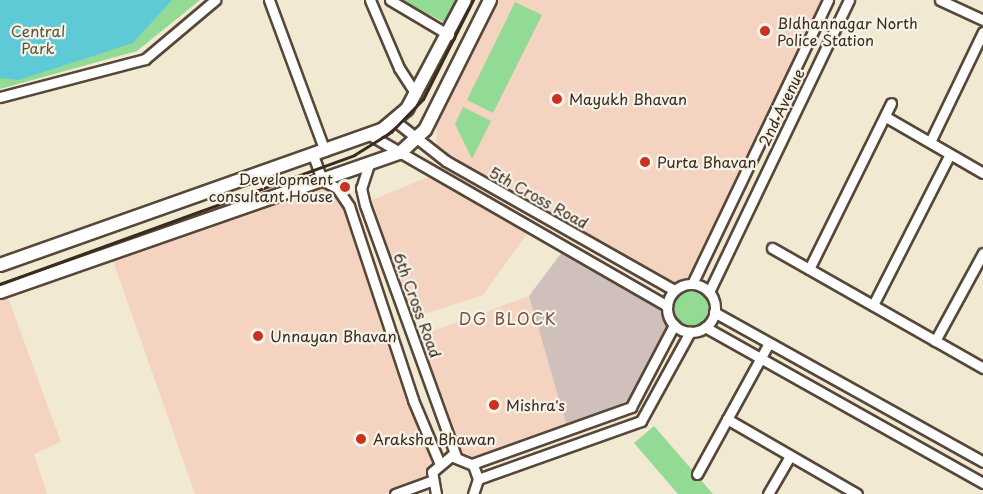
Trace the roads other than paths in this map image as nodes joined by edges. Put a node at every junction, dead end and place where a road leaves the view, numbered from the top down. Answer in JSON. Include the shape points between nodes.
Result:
{"nodes":[{"id":1,"x":215,"y":0,"type":"edge"},
{"id":2,"x":269,"y":0,"type":"edge"},
{"id":3,"x":370,"y":0,"type":"edge"},
{"id":4,"x":390,"y":0,"type":"edge"},
{"id":5,"x":465,"y":0,"type":"edge"},
{"id":6,"x":490,"y":0,"type":"edge"},
{"id":7,"x":828,"y":0,"type":"edge"},
{"id":8,"x":849,"y":0,"type":"edge"},
{"id":9,"x":940,"y":0,"type":"edge"},
{"id":10,"x":983,"y":20,"type":"edge"},
{"id":11,"x":983,"y":32,"type":"edge"},
{"id":12,"x":449,"y":35,"type":"junction"},
{"id":13,"x":416,"y":94,"type":"junction"},
{"id":14,"x":0,"y":97,"type":"edge"},
{"id":15,"x":891,"y":103,"type":"dead end"},
{"id":16,"x":886,"y":117,"type":"junction"},
{"id":17,"x":395,"y":121,"type":"junction"},
{"id":18,"x":370,"y":135,"type":"junction"},
{"id":19,"x":419,"y":139,"type":"junction"},
{"id":20,"x":930,"y":142,"type":"junction"},
{"id":21,"x":319,"y":153,"type":"junction"},
{"id":22,"x":400,"y":153,"type":"junction"},
{"id":23,"x":950,"y":154,"type":"junction"},
{"id":24,"x":369,"y":164,"type":"junction"},
{"id":25,"x":983,"y":173,"type":"edge"},
{"id":26,"x":322,"y":180,"type":"junction"},
{"id":27,"x":772,"y":248,"type":"dead end"},
{"id":28,"x":983,"y":253,"type":"edge"},
{"id":29,"x":0,"y":265,"type":"edge"},
{"id":30,"x":809,"y":269,"type":"junction"},
{"id":31,"x":692,"y":284,"type":"junction"},
{"id":32,"x":674,"y":291,"type":"junction"},
{"id":33,"x":0,"y":292,"type":"edge"},
{"id":34,"x":709,"y":292,"type":"junction"},
{"id":35,"x":873,"y":305,"type":"junction"},
{"id":36,"x":667,"y":306,"type":"junction"},
{"id":37,"x":714,"y":312,"type":"junction"},
{"id":38,"x":405,"y":315,"type":"junction"},
{"id":39,"x":389,"y":321,"type":"junction"},
{"id":40,"x":674,"y":325,"type":"junction"},
{"id":41,"x":705,"y":327,"type":"junction"},
{"id":42,"x":690,"y":332,"type":"junction"},
{"id":43,"x":935,"y":341,"type":"junction"},
{"id":44,"x":769,"y":343,"type":"junction"},
{"id":45,"x":762,"y":359,"type":"junction"},
{"id":46,"x":983,"y":368,"type":"edge"},
{"id":47,"x":727,"y":419,"type":"junction"},
{"id":48,"x":456,"y":456,"type":"junction"},
{"id":49,"x":790,"y":456,"type":"junction"},
{"id":50,"x":439,"y":462,"type":"junction"},
{"id":51,"x":983,"y":462,"type":"edge"},
{"id":52,"x":472,"y":464,"type":"junction"},
{"id":53,"x":697,"y":474,"type":"dead end"},
{"id":54,"x":478,"y":479,"type":"junction"},
{"id":55,"x":431,"y":482,"type":"junction"},
{"id":56,"x":983,"y":483,"type":"edge"},
{"id":57,"x":395,"y":494,"type":"edge"},
{"id":58,"x":434,"y":494,"type":"edge"},
{"id":59,"x":473,"y":494,"type":"edge"},
{"id":60,"x":768,"y":494,"type":"edge"},
{"id":61,"x":855,"y":494,"type":"edge"}],
"edges":[{"from":1,"to":14,"type":"street","via":[[129,65]]},
{"from":2,"to":21,"type":"street"},
{"from":3,"to":13,"type":"street","via":[[399,68]]},
{"from":4,"to":12,"type":"street"},
{"from":5,"to":12,"type":"main road"},
{"from":6,"to":19,"type":"main road"},
{"from":7,"to":31,"type":"street","name":"2nd Avenue"},
{"from":8,"to":34,"type":"street","name":"2nd Avenue"},
{"from":9,"to":10,"type":"street"},
{"from":11,"to":20,"type":"street"},
{"from":12,"to":13,"type":"main road"},
{"from":13,"to":17,"type":"main road"},
{"from":15,"to":16,"type":"street"},
{"from":16,"to":20,"type":"street"},
{"from":16,"to":30,"type":"street"},
{"from":17,"to":18,"type":"main road"},
{"from":17,"to":19,"type":"street","name":"5th Cross Road"},
{"from":18,"to":21,"type":"main road"},
{"from":18,"to":22,"type":"street"},
{"from":19,"to":22,"type":"main road"},
{"from":19,"to":32,"type":"street","name":"5th Cross Road","via":[[475,178]]},
{"from":20,"to":23,"type":"street"},
{"from":21,"to":26,"type":"street"},
{"from":21,"to":29,"type":"main road"},
{"from":22,"to":24,"type":"main road"},
{"from":22,"to":36,"type":"street"},
{"from":23,"to":25,"type":"street"},
{"from":23,"to":35,"type":"street"},
{"from":24,"to":26,"type":"main road"},
{"from":24,"to":38,"type":"street","name":"6th Cross Road","via":[[361,188],[365,205]]},
{"from":26,"to":33,"type":"main road"},
{"from":26,"to":39,"type":"street","via":[[344,195]]},
{"from":27,"to":30,"type":"street"},
{"from":28,"to":43,"type":"street"},
{"from":30,"to":35,"type":"street"},
{"from":31,"to":32,"type":"street"},
{"from":31,"to":34,"type":"street"},
{"from":32,"to":36,"type":"street"},
{"from":34,"to":37,"type":"street"},
{"from":35,"to":43,"type":"street"},
{"from":36,"to":40,"type":"street"},
{"from":37,"to":41,"type":"street"},
{"from":37,"to":44,"type":"street"},
{"from":38,"to":39,"type":"street"},
{"from":38,"to":48,"type":"street","name":"6th Cross Road"},
{"from":39,"to":50,"type":"street"},
{"from":40,"to":42,"type":"street"},
{"from":40,"to":52,"type":"street","via":[[631,407]]},
{"from":41,"to":42,"type":"street"},
{"from":41,"to":45,"type":"street"},
{"from":42,"to":54,"type":"street","via":[[642,420]]},
{"from":43,"to":46,"type":"street"},
{"from":44,"to":45,"type":"street"},
{"from":44,"to":51,"type":"street"},
{"from":45,"to":47,"type":"street"},
{"from":45,"to":56,"type":"street"},
{"from":47,"to":49,"type":"street"},
{"from":47,"to":53,"type":"street"},
{"from":48,"to":50,"type":"street"},
{"from":48,"to":52,"type":"street"},
{"from":49,"to":60,"type":"street"},
{"from":49,"to":61,"type":"street"},
{"from":50,"to":55,"type":"street"},
{"from":52,"to":54,"type":"street"},
{"from":54,"to":59,"type":"street"},
{"from":55,"to":57,"type":"street"},
{"from":55,"to":58,"type":"street"}]}
